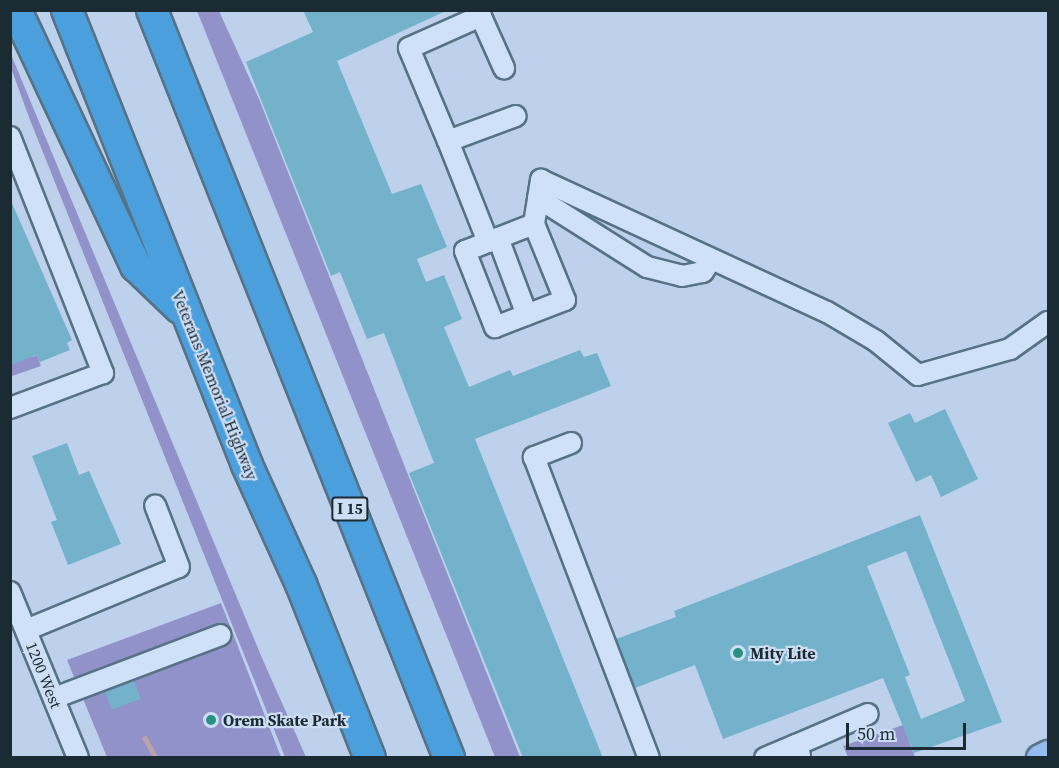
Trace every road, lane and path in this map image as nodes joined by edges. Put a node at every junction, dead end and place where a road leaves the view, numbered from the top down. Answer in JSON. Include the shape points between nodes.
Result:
{"nodes":[{"id":1,"x":16,"y":10,"type":"edge"},
{"id":2,"x":67,"y":10,"type":"edge"},
{"id":3,"x":152,"y":10,"type":"edge"},
{"id":4,"x":480,"y":13,"type":"edge"},
{"id":5,"x":504,"y":68,"type":"dead end"},
{"id":6,"x":516,"y":116,"type":"dead end"},
{"id":7,"x":10,"y":136,"type":"edge"},
{"id":8,"x":448,"y":141,"type":"junction"},
{"id":9,"x":538,"y":198,"type":"junction"},
{"id":10,"x":534,"y":224,"type":"junction"},
{"id":11,"x":493,"y":240,"type":"junction"},
{"id":12,"x":711,"y":258,"type":"junction"},
{"id":13,"x":186,"y":315,"type":"junction"},
{"id":14,"x":527,"y":315,"type":"junction"},
{"id":15,"x":1048,"y":322,"type":"edge"},
{"id":16,"x":10,"y":408,"type":"edge"},
{"id":17,"x":571,"y":443,"type":"dead end"},
{"id":18,"x":155,"y":505,"type":"dead end"},
{"id":19,"x":10,"y":592,"type":"edge"},
{"id":20,"x":26,"y":630,"type":"junction"},
{"id":21,"x":221,"y":635,"type":"dead end"},
{"id":22,"x":54,"y":698,"type":"junction"},
{"id":23,"x":868,"y":714,"type":"dead end"},
{"id":24,"x":798,"y":751,"type":"edge"},
{"id":25,"x":1048,"y":754,"type":"edge"},
{"id":26,"x":78,"y":758,"type":"edge"},
{"id":27,"x":370,"y":758,"type":"edge"},
{"id":28,"x":449,"y":758,"type":"edge"},
{"id":29,"x":649,"y":758,"type":"edge"},
{"id":30,"x":765,"y":758,"type":"edge"},
{"id":31,"x":1040,"y":758,"type":"edge"}],
"edges":[{"from":1,"to":13,"type":"highway","via":[[136,266]]},
{"from":2,"to":13,"type":"highway","name":"Veterans Memorial Highway"},
{"from":3,"to":28,"type":"highway","number":"I 15"},
{"from":4,"to":5,"type":"street"},
{"from":4,"to":8,"type":"street","via":[[410,48]]},
{"from":6,"to":8,"type":"street"},
{"from":7,"to":16,"type":"street","via":[[103,373]]},
{"from":8,"to":11,"type":"street"},
{"from":9,"to":10,"type":"street"},
{"from":9,"to":12,"type":"street","via":[[647,267],[682,276],[704,272]]},
{"from":9,"to":12,"type":"street","via":[[541,180]]},
{"from":10,"to":11,"type":"street"},
{"from":10,"to":14,"type":"street","via":[[565,300]]},
{"from":11,"to":14,"type":"street"},
{"from":11,"to":14,"type":"street","via":[[465,251],[495,327]]},
{"from":12,"to":15,"type":"street","via":[[827,312],[918,375],[1010,349]]},
{"from":13,"to":27,"type":"highway","name":"Veterans Memorial Highway"},
{"from":17,"to":29,"type":"street","via":[[534,457]]},
{"from":18,"to":20,"type":"street","via":[[179,567]]},
{"from":19,"to":20,"type":"street","name":"1200 West"},
{"from":20,"to":22,"type":"street","name":"1200 West"},
{"from":21,"to":22,"type":"street"},
{"from":22,"to":26,"type":"street","name":"1200 West"},
{"from":23,"to":24,"type":"street"},
{"from":24,"to":30,"type":"street"},
{"from":25,"to":31,"type":"main road"}]}
